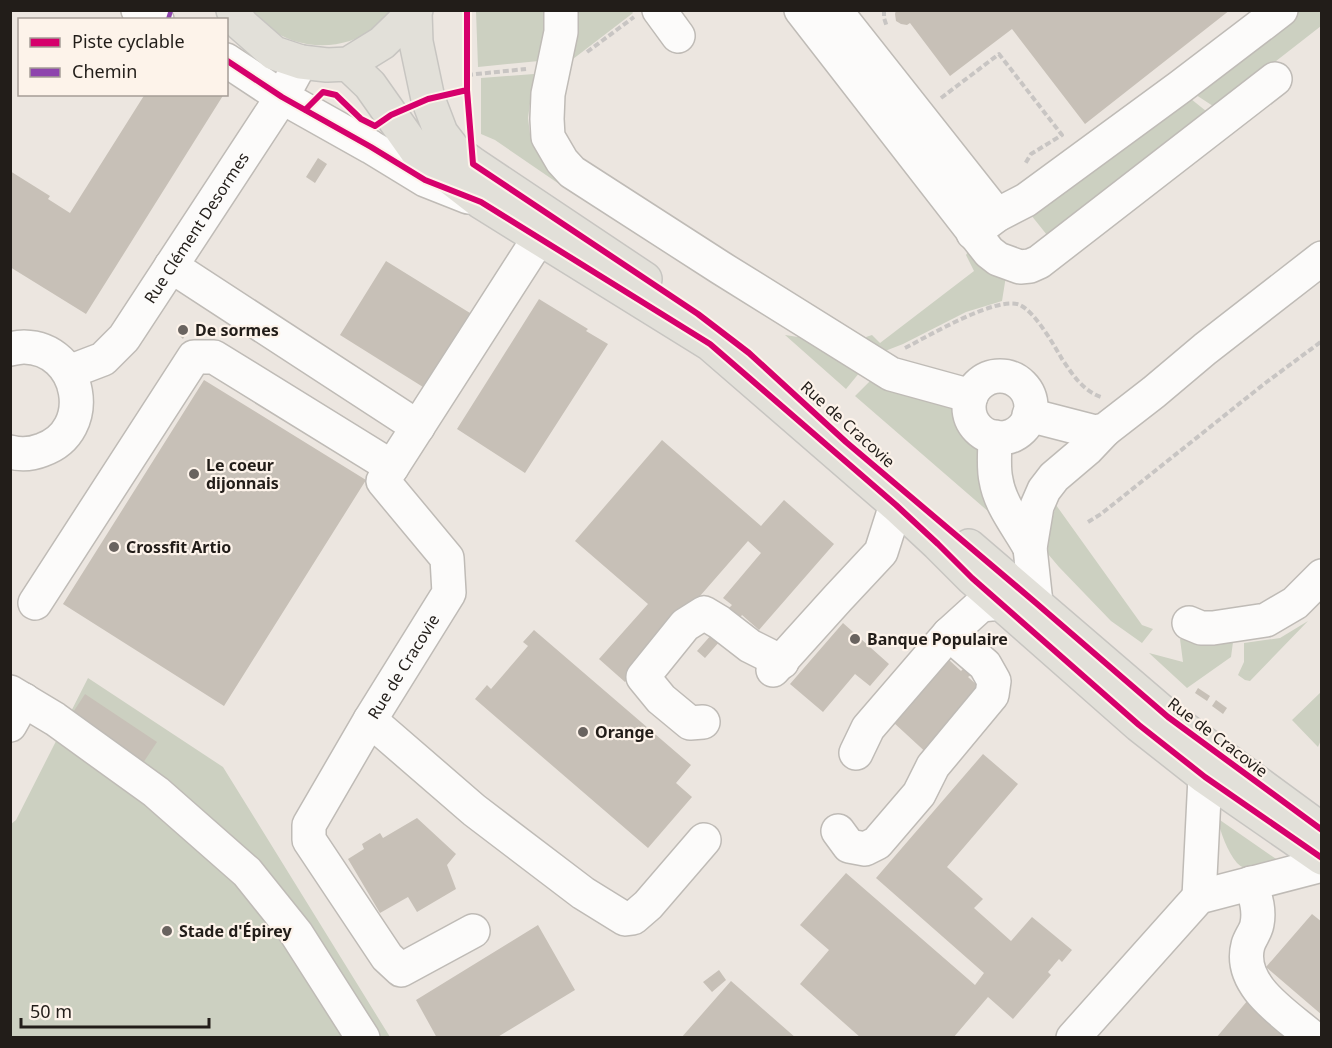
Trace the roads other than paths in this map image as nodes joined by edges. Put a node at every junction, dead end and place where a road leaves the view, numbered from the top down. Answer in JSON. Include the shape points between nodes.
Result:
{"nodes":[{"id":1,"x":138,"y":10,"type":"edge"},
{"id":2,"x":232,"y":10,"type":"edge"},
{"id":3,"x":561,"y":10,"type":"edge"},
{"id":4,"x":1281,"y":10,"type":"edge"},
{"id":5,"x":415,"y":11,"type":"edge"},
{"id":6,"x":814,"y":13,"type":"edge"},
{"id":7,"x":153,"y":18,"type":"edge"},
{"id":8,"x":228,"y":61,"type":"edge"},
{"id":9,"x":301,"y":62,"type":"junction"},
{"id":10,"x":348,"y":64,"type":"junction"},
{"id":11,"x":1275,"y":80,"type":"dead end"},
{"id":12,"x":272,"y":90,"type":"junction"},
{"id":13,"x":481,"y":202,"type":"junction"},
{"id":14,"x":996,"y":218,"type":"junction"},
{"id":15,"x":539,"y":238,"type":"junction"},
{"id":16,"x":1322,"y":258,"type":"edge"},
{"id":17,"x":171,"y":266,"type":"junction"},
{"id":18,"x":10,"y":349,"type":"edge"},
{"id":19,"x":69,"y":372,"type":"junction"},
{"id":20,"x":971,"y":396,"type":"junction"},
{"id":21,"x":1029,"y":415,"type":"junction"},
{"id":22,"x":1116,"y":421,"type":"junction"},
{"id":23,"x":418,"y":427,"type":"junction"},
{"id":24,"x":995,"y":437,"type":"junction"},
{"id":25,"x":10,"y":452,"type":"edge"},
{"id":26,"x":392,"y":467,"type":"junction"},
{"id":27,"x":896,"y":505,"type":"junction"},
{"id":28,"x":1030,"y":548,"type":"junction"},
{"id":29,"x":1322,"y":576,"type":"edge"},
{"id":30,"x":35,"y":603,"type":"dead end"},
{"id":31,"x":1000,"y":603,"type":"junction"},
{"id":32,"x":1036,"y":603,"type":"junction"},
{"id":33,"x":1188,"y":623,"type":"dead end"},
{"id":34,"x":949,"y":634,"type":"junction"},
{"id":35,"x":15,"y":705,"type":"edge"},
{"id":36,"x":370,"y":720,"type":"junction"},
{"id":37,"x":703,"y":722,"type":"dead end"},
{"id":38,"x":855,"y":753,"type":"dead end"},
{"id":39,"x":1217,"y":770,"type":"junction"},
{"id":40,"x":1322,"y":830,"type":"edge"},
{"id":41,"x":838,"y":831,"type":"dead end"},
{"id":42,"x":704,"y":840,"type":"dead end"},
{"id":43,"x":1322,"y":858,"type":"edge"},
{"id":44,"x":1322,"y":865,"type":"edge"},
{"id":45,"x":1251,"y":883,"type":"junction"},
{"id":46,"x":1199,"y":897,"type":"junction"},
{"id":47,"x":473,"y":932,"type":"dead end"},
{"id":48,"x":363,"y":1038,"type":"edge"},
{"id":49,"x":1073,"y":1038,"type":"edge"},
{"id":50,"x":1313,"y":1038,"type":"edge"}],
"edges":[{"from":1,"to":7,"type":"street"},
{"from":2,"to":9,"type":"main road","via":[[241,24],[274,53]]},
{"from":3,"to":20,"type":"street","via":[[561,32],[548,94],[548,137],[572,172],[891,374]]},
{"from":4,"to":14,"type":"street","via":[[1026,200]]},
{"from":5,"to":10,"type":"main road","via":[[382,43]]},
{"from":5,"to":32,"type":"main road","name":"Rue de Cracovie","via":[[416,42],[428,99],[441,132],[454,150],[698,314],[749,353],[846,442]]},
{"from":6,"to":14,"type":"street"},
{"from":8,"to":12,"type":"street"},
{"from":9,"to":10,"type":"main road"},
{"from":9,"to":12,"type":"street","name":"Rue Clément Desormes"},
{"from":10,"to":13,"type":"main road","name":"Rue de Cracovie","via":[[370,86],[418,153]]},
{"from":11,"to":14,"type":"street","via":[[1039,262],[1020,267],[989,252]]},
{"from":12,"to":13,"type":"street","via":[[425,180]]},
{"from":12,"to":17,"type":"street","name":"Rue Clément Desormes"},
{"from":13,"to":15,"type":"main road","name":"Rue de Cracovie"},
{"from":15,"to":23,"type":"street"},
{"from":15,"to":27,"type":"main road","name":"Rue de Cracovie","via":[[710,344]]},
{"from":16,"to":22,"type":"street"},
{"from":17,"to":19,"type":"street","name":"Rue Clément Desormes","via":[[124,338],[103,359]]},
{"from":17,"to":23,"type":"street"},
{"from":18,"to":19,"type":"street","via":[[41,350],[57,358]]},
{"from":19,"to":25,"type":"street","via":[[76,388],[77,405],[73,422],[63,437],[49,448],[33,453]]},
{"from":20,"to":21,"type":"street","via":[[984,380],[1005,376],[1015,380],[1029,396]]},
{"from":20,"to":24,"type":"street","via":[[969,407],[976,427]]},
{"from":21,"to":22,"type":"street","via":[[1095,432]]},
{"from":21,"to":24,"type":"street","via":[[1016,434]]},
{"from":22,"to":28,"type":"street","via":[[1044,490],[1037,506]]},
{"from":23,"to":26,"type":"street"},
{"from":24,"to":28,"type":"street","via":[[996,480],[1004,504]]},
{"from":26,"to":30,"type":"street","via":[[214,357],[194,357]]},
{"from":26,"to":36,"type":"street","name":"Rue de Cracovie","via":[[383,481],[447,558],[449,593]]},
{"from":27,"to":31,"type":"main road","name":"Rue de Cracovie"},
{"from":27,"to":37,"type":"street","via":[[881,552],[778,666],[704,613],[685,625],[643,677],[661,699],[690,723]]},
{"from":28,"to":32,"type":"street"},
{"from":29,"to":33,"type":"street","via":[[1295,603],[1266,620],[1213,628]]},
{"from":31,"to":34,"type":"street","via":[[981,605]]},
{"from":31,"to":39,"type":"main road","name":"Rue de Cracovie","via":[[1139,725]]},
{"from":32,"to":39,"type":"main road","name":"Rue de Cracovie","via":[[1168,717]]},
{"from":34,"to":38,"type":"street","via":[[868,728]]},
{"from":34,"to":41,"type":"street","via":[[985,665],[994,681],[992,695],[933,766],[920,794],[877,843],[865,849],[849,846]]},
{"from":35,"to":48,"type":"street","via":[[55,719],[156,792],[247,872],[296,933]]},
{"from":36,"to":42,"type":"street","via":[[483,817],[583,893],[625,919],[633,918],[648,905]]},
{"from":36,"to":47,"type":"street","name":"Rue de Cracovie","via":[[309,825],[309,840],[387,957],[401,970]]},
{"from":39,"to":40,"type":"main road","name":"Rue de Cracovie"},
{"from":39,"to":43,"type":"main road","name":"Rue de Cracovie"},
{"from":39,"to":46,"type":"street"},
{"from":44,"to":45,"type":"street"},
{"from":45,"to":46,"type":"street"},
{"from":45,"to":50,"type":"street","via":[[1258,907],[1257,924],[1248,945],[1250,973],[1266,997]]},
{"from":46,"to":49,"type":"street"}]}
